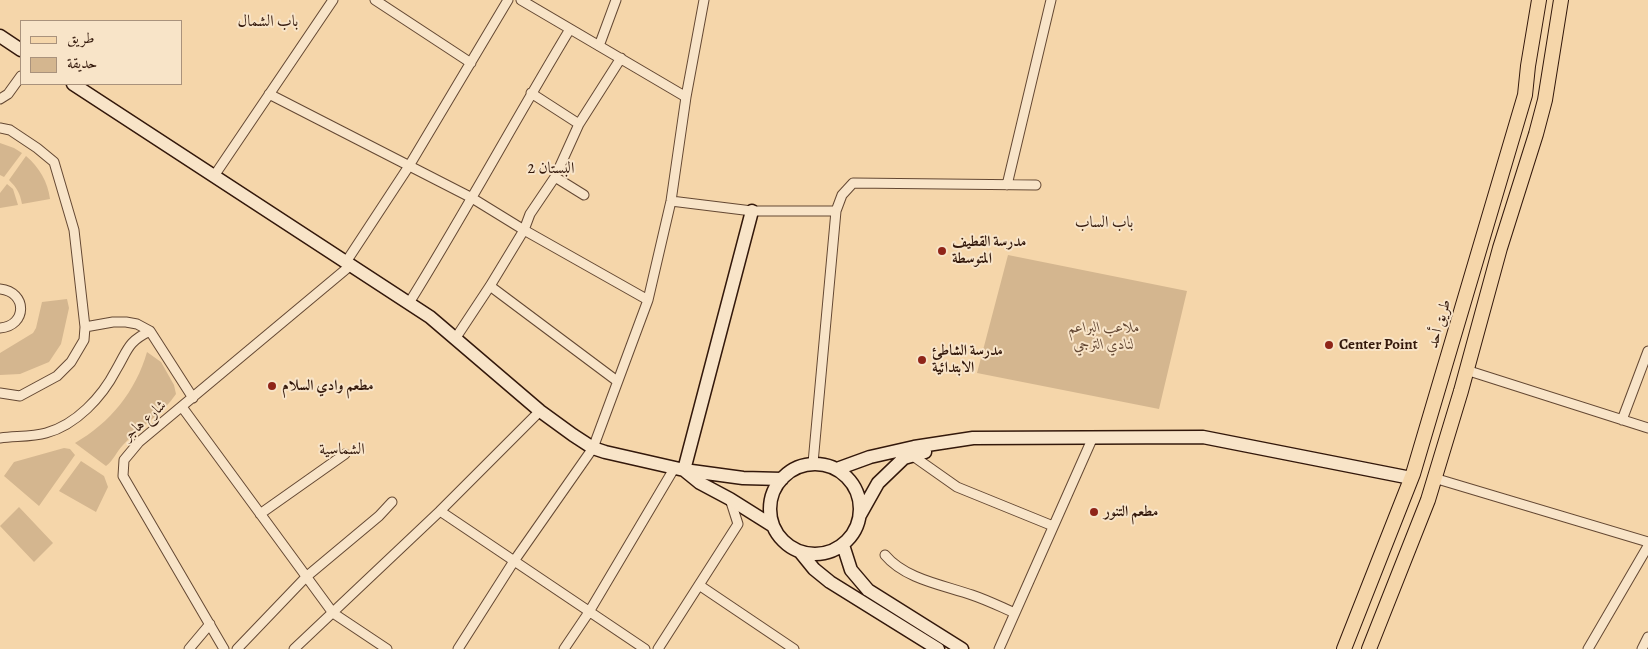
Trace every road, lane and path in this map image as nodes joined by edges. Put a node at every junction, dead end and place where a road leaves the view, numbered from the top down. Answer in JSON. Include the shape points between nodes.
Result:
{"nodes":[{"id":1,"x":333,"y":0,"type":"edge"},
{"id":2,"x":375,"y":0,"type":"edge"},
{"id":3,"x":508,"y":0,"type":"edge"},
{"id":4,"x":521,"y":0,"type":"edge"},
{"id":5,"x":616,"y":0,"type":"edge"},
{"id":6,"x":704,"y":0,"type":"edge"},
{"id":7,"x":1051,"y":0,"type":"edge"},
{"id":8,"x":1539,"y":0,"type":"edge"},
{"id":9,"x":1561,"y":0,"type":"edge"},
{"id":10,"x":570,"y":29,"type":"junction"},
{"id":11,"x":0,"y":36,"type":"edge"},
{"id":12,"x":599,"y":46,"type":"junction"},
{"id":13,"x":20,"y":49,"type":"edge"},
{"id":14,"x":621,"y":58,"type":"junction"},
{"id":15,"x":470,"y":63,"type":"junction"},
{"id":16,"x":20,"y":77,"type":"edge"},
{"id":17,"x":75,"y":85,"type":"edge"},
{"id":18,"x":531,"y":93,"type":"junction"},
{"id":19,"x":268,"y":94,"type":"junction"},
{"id":20,"x":686,"y":97,"type":"junction"},
{"id":21,"x":0,"y":99,"type":"edge"},
{"id":22,"x":579,"y":124,"type":"junction"},
{"id":23,"x":0,"y":128,"type":"edge"},
{"id":24,"x":410,"y":166,"type":"junction"},
{"id":25,"x":214,"y":176,"type":"junction"},
{"id":26,"x":555,"y":177,"type":"junction"},
{"id":27,"x":1007,"y":185,"type":"junction"},
{"id":28,"x":1036,"y":185,"type":"dead end"},
{"id":29,"x":584,"y":195,"type":"dead end"},
{"id":30,"x":472,"y":198,"type":"junction"},
{"id":31,"x":671,"y":202,"type":"junction"},
{"id":32,"x":752,"y":210,"type":"junction"},
{"id":33,"x":836,"y":212,"type":"junction"},
{"id":34,"x":524,"y":230,"type":"junction"},
{"id":35,"x":348,"y":264,"type":"junction"},
{"id":36,"x":490,"y":286,"type":"junction"},
{"id":37,"x":0,"y":289,"type":"edge"},
{"id":38,"x":648,"y":300,"type":"junction"},
{"id":39,"x":409,"y":303,"type":"junction"},
{"id":40,"x":85,"y":327,"type":"junction"},
{"id":41,"x":2,"y":329,"type":"edge"},
{"id":42,"x":150,"y":331,"type":"junction"},
{"id":43,"x":455,"y":339,"type":"junction"},
{"id":44,"x":1648,"y":351,"type":"edge"},
{"id":45,"x":1466,"y":370,"type":"junction"},
{"id":46,"x":617,"y":381,"type":"junction"},
{"id":47,"x":0,"y":393,"type":"edge"},
{"id":48,"x":193,"y":398,"type":"junction"},
{"id":49,"x":182,"y":407,"type":"junction"},
{"id":50,"x":540,"y":411,"type":"junction"},
{"id":51,"x":1622,"y":420,"type":"junction"},
{"id":52,"x":1648,"y":428,"type":"edge"},
{"id":53,"x":1093,"y":437,"type":"junction"},
{"id":54,"x":0,"y":438,"type":"edge"},
{"id":55,"x":973,"y":438,"type":"junction"},
{"id":56,"x":593,"y":448,"type":"junction"},
{"id":57,"x":345,"y":454,"type":"dead end"},
{"id":58,"x":913,"y":456,"type":"junction"},
{"id":59,"x":812,"y":463,"type":"junction"},
{"id":60,"x":680,"y":469,"type":"junction"},
{"id":61,"x":837,"y":469,"type":"junction"},
{"id":62,"x":1411,"y":478,"type":"junction"},
{"id":63,"x":1434,"y":478,"type":"junction"},
{"id":64,"x":782,"y":479,"type":"junction"},
{"id":65,"x":730,"y":499,"type":"junction"},
{"id":66,"x":392,"y":502,"type":"dead end"},
{"id":67,"x":440,"y":511,"type":"junction"},
{"id":68,"x":260,"y":514,"type":"junction"},
{"id":69,"x":860,"y":515,"type":"junction"},
{"id":70,"x":773,"y":526,"type":"junction"},
{"id":71,"x":1053,"y":526,"type":"junction"},
{"id":72,"x":1648,"y":544,"type":"edge"},
{"id":73,"x":843,"y":545,"type":"junction"},
{"id":74,"x":801,"y":553,"type":"junction"},
{"id":75,"x":885,"y":555,"type":"dead end"},
{"id":76,"x":514,"y":561,"type":"junction"},
{"id":77,"x":306,"y":577,"type":"junction"},
{"id":78,"x":699,"y":585,"type":"junction"},
{"id":79,"x":589,"y":612,"type":"junction"},
{"id":80,"x":332,"y":613,"type":"junction"},
{"id":81,"x":1015,"y":613,"type":"junction"},
{"id":82,"x":210,"y":624,"type":"junction"},
{"id":83,"x":1648,"y":637,"type":"edge"},
{"id":84,"x":189,"y":649,"type":"edge"},
{"id":85,"x":224,"y":649,"type":"edge"},
{"id":86,"x":238,"y":649,"type":"edge"},
{"id":87,"x":294,"y":649,"type":"edge"},
{"id":88,"x":386,"y":649,"type":"edge"},
{"id":89,"x":458,"y":649,"type":"edge"},
{"id":90,"x":564,"y":649,"type":"edge"},
{"id":91,"x":645,"y":649,"type":"edge"},
{"id":92,"x":658,"y":649,"type":"edge"},
{"id":93,"x":793,"y":649,"type":"edge"},
{"id":94,"x":936,"y":649,"type":"edge"},
{"id":95,"x":962,"y":649,"type":"edge"},
{"id":96,"x":999,"y":649,"type":"edge"},
{"id":97,"x":1344,"y":649,"type":"edge"},
{"id":98,"x":1369,"y":649,"type":"edge"},
{"id":99,"x":1588,"y":649,"type":"edge"},
{"id":100,"x":1642,"y":649,"type":"edge"}],
"edges":[{"from":1,"to":19,"type":"street"},
{"from":2,"to":15,"type":"street"},
{"from":3,"to":15,"type":"street","name":"شارع هاجر"},
{"from":4,"to":10,"type":"street"},
{"from":5,"to":12,"type":"street"},
{"from":6,"to":20,"type":"street"},
{"from":7,"to":27,"type":"street"},
{"from":8,"to":62,"type":"main road","name":"طريق أحد","via":[[1525,95]]},
{"from":9,"to":45,"type":"main road","via":[[1545,100]]},
{"from":10,"to":12,"type":"street"},
{"from":10,"to":18,"type":"street"},
{"from":11,"to":13,"type":"street"},
{"from":12,"to":14,"type":"street"},
{"from":14,"to":20,"type":"street"},
{"from":14,"to":22,"type":"street"},
{"from":15,"to":24,"type":"street","name":"شارع هاجر"},
{"from":16,"to":21,"type":"street"},
{"from":17,"to":25,"type":"street"},
{"from":18,"to":22,"type":"street"},
{"from":18,"to":30,"type":"street"},
{"from":19,"to":24,"type":"street"},
{"from":19,"to":25,"type":"street"},
{"from":20,"to":31,"type":"street"},
{"from":22,"to":26,"type":"street"},
{"from":23,"to":40,"type":"street","via":[[10,130],[54,162],[74,230]]},
{"from":24,"to":30,"type":"street"},
{"from":24,"to":35,"type":"street","name":"شارع هاجر"},
{"from":25,"to":35,"type":"street"},
{"from":26,"to":29,"type":"street"},
{"from":26,"to":34,"type":"street","via":[[530,214]]},
{"from":27,"to":28,"type":"street"},
{"from":27,"to":33,"type":"street","via":[[852,182],[842,195]]},
{"from":30,"to":34,"type":"street"},
{"from":30,"to":39,"type":"street"},
{"from":31,"to":32,"type":"street"},
{"from":31,"to":38,"type":"street"},
{"from":32,"to":33,"type":"street"},
{"from":32,"to":60,"type":"street"},
{"from":33,"to":59,"type":"street"},
{"from":34,"to":36,"type":"street"},
{"from":34,"to":38,"type":"street"},
{"from":35,"to":39,"type":"street"},
{"from":35,"to":48,"type":"street","name":"شارع هاجر"},
{"from":36,"to":43,"type":"street"},
{"from":36,"to":46,"type":"street"},
{"from":37,"to":41,"type":"street","via":[[12,292],[20,304],[19,315],[13,324]]},
{"from":38,"to":46,"type":"street"},
{"from":39,"to":43,"type":"street"},
{"from":40,"to":42,"type":"street","via":[[126,322]]},
{"from":40,"to":47,"type":"street","via":[[84,340],[71,362],[57,376],[20,396]]},
{"from":42,"to":48,"type":"street"},
{"from":42,"to":54,"type":"street","via":[[137,337],[97,398],[74,420],[46,433]]},
{"from":43,"to":50,"type":"street"},
{"from":44,"to":51,"type":"street"},
{"from":45,"to":51,"type":"street"},
{"from":45,"to":63,"type":"main road"},
{"from":46,"to":56,"type":"street"},
{"from":48,"to":49,"type":"street","name":"شارع هاجر"},
{"from":49,"to":68,"type":"street"},
{"from":49,"to":82,"type":"street","name":"شارع هاجر","via":[[139,442],[124,460],[123,476]]},
{"from":50,"to":56,"type":"street"},
{"from":50,"to":67,"type":"street"},
{"from":51,"to":52,"type":"street"},
{"from":53,"to":55,"type":"street"},
{"from":53,"to":62,"type":"street","via":[[1203,437]]},
{"from":53,"to":71,"type":"street"},
{"from":55,"to":58,"type":"street"},
{"from":55,"to":61,"type":"street","via":[[870,457]]},
{"from":56,"to":60,"type":"street"},
{"from":56,"to":76,"type":"street"},
{"from":57,"to":68,"type":"street"},
{"from":58,"to":69,"type":"street","via":[[904,458],[878,483]]},
{"from":58,"to":71,"type":"street","via":[[957,487]]},
{"from":59,"to":61,"type":"street"},
{"from":59,"to":64,"type":"street"},
{"from":60,"to":64,"type":"street","via":[[743,478]]},
{"from":60,"to":65,"type":"street"},
{"from":60,"to":79,"type":"street"},
{"from":61,"to":69,"type":"street","via":[[858,493]]},
{"from":62,"to":97,"type":"main road","name":"طريق أحد"},
{"from":63,"to":72,"type":"street"},
{"from":63,"to":98,"type":"main road"},
{"from":64,"to":70,"type":"street","via":[[771,500]]},
{"from":65,"to":70,"type":"street"},
{"from":65,"to":78,"type":"street","via":[[738,524]]},
{"from":66,"to":77,"type":"street"},
{"from":67,"to":76,"type":"street"},
{"from":67,"to":80,"type":"street"},
{"from":68,"to":77,"type":"street"},
{"from":69,"to":73,"type":"street","via":[[854,533]]},
{"from":70,"to":74,"type":"street","via":[[780,538]]},
{"from":71,"to":81,"type":"street"},
{"from":72,"to":99,"type":"street"},
{"from":73,"to":74,"type":"street","via":[[824,554]]},
{"from":73,"to":95,"type":"street","via":[[851,570],[868,590]]},
{"from":74,"to":94,"type":"street","via":[[830,582]]},
{"from":75,"to":81,"type":"street","via":[[893,565],[924,579]]},
{"from":76,"to":79,"type":"street"},
{"from":76,"to":89,"type":"street"},
{"from":77,"to":80,"type":"street"},
{"from":77,"to":86,"type":"street"},
{"from":78,"to":92,"type":"street"},
{"from":78,"to":93,"type":"street"},
{"from":79,"to":90,"type":"street"},
{"from":79,"to":91,"type":"street"},
{"from":80,"to":87,"type":"street"},
{"from":80,"to":88,"type":"street"},
{"from":81,"to":96,"type":"street"},
{"from":82,"to":84,"type":"street"},
{"from":82,"to":85,"type":"street","name":"شارع هاجر"},
{"from":83,"to":100,"type":"street"}]}
